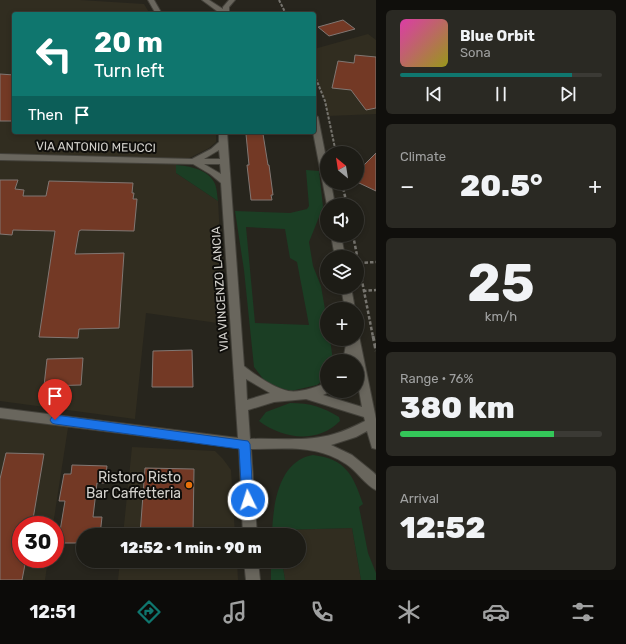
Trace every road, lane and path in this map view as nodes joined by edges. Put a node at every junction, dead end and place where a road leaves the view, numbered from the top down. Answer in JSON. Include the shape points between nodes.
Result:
{"nodes":[{"id":1,"x":160,"y":0,"type":"edge"},
{"id":2,"x":205,"y":0,"type":"edge"},
{"id":3,"x":232,"y":0,"type":"edge"},
{"id":4,"x":279,"y":0,"type":"edge"},
{"id":5,"x":152,"y":2,"type":"edge"},
{"id":6,"x":158,"y":12,"type":"edge"},
{"id":7,"x":223,"y":12,"type":"edge"},
{"id":8,"x":226,"y":12,"type":"edge"},
{"id":9,"x":285,"y":12,"type":"edge"},
{"id":10,"x":316,"y":79,"type":"edge"},
{"id":11,"x":316,"y":127,"type":"edge"},
{"id":12,"x":223,"y":134,"type":"edge"},
{"id":13,"x":223,"y":143,"type":"junction"},
{"id":14,"x":335,"y":146,"type":"edge"},
{"id":15,"x":0,"y":157,"type":"edge"},
{"id":16,"x":191,"y":162,"type":"junction"},
{"id":17,"x":224,"y":162,"type":"junction"},
{"id":18,"x":225,"y":182,"type":"junction"},
{"id":19,"x":330,"y":198,"type":"edge"},
{"id":20,"x":376,"y":262,"type":"edge"},
{"id":21,"x":364,"y":263,"type":"edge"},
{"id":22,"x":376,"y":290,"type":"edge"},
{"id":23,"x":364,"y":291,"type":"edge"},
{"id":24,"x":364,"y":294,"type":"edge"},
{"id":25,"x":357,"y":346,"type":"edge"},
{"id":26,"x":376,"y":351,"type":"edge"},
{"id":27,"x":239,"y":368,"type":"junction"},
{"id":28,"x":320,"y":391,"type":"edge"},
{"id":29,"x":286,"y":395,"type":"junction"},
{"id":30,"x":306,"y":395,"type":"junction"},
{"id":31,"x":242,"y":407,"type":"junction"},
{"id":32,"x":0,"y":413,"type":"edge"},
{"id":33,"x":370,"y":419,"type":"junction"},
{"id":34,"x":307,"y":443,"type":"junction"},
{"id":35,"x":244,"y":444,"type":"junction"},
{"id":36,"x":376,"y":444,"type":"edge"},
{"id":37,"x":376,"y":484,"type":"edge"},
{"id":38,"x":250,"y":528,"type":"edge"},
{"id":39,"x":251,"y":568,"type":"edge"},
{"id":40,"x":252,"y":580,"type":"edge"}],
"edges":[{"from":1,"to":5,"type":"street"},
{"from":2,"to":7,"type":"street"},
{"from":3,"to":8,"type":"street","via":[[226,7]]},
{"from":4,"to":9,"type":"path"},
{"from":5,"to":6,"type":"street"},
{"from":10,"to":14,"type":"path","via":[[325,101]]},
{"from":11,"to":19,"type":"street"},
{"from":12,"to":13,"type":"street","name":"VIA VINCENZO LANCIA"},
{"from":13,"to":16,"type":"street","name":"VIA ANTONIO MEUCCI","via":[[214,151]]},
{"from":13,"to":17,"type":"street","name":"VIA VINCENZO LANCIA"},
{"from":15,"to":16,"type":"street","name":"VIA ANTONIO MEUCCI"},
{"from":16,"to":17,"type":"street","name":"VIA ANTONIO MEUCCI"},
{"from":16,"to":18,"type":"street","name":"VIA ANTONIO MEUCCI","via":[[213,172]]},
{"from":17,"to":18,"type":"street","name":"VIA VINCENZO LANCIA"},
{"from":18,"to":27,"type":"street","name":"VIA VINCENZO LANCIA"},
{"from":20,"to":21,"type":"path"},
{"from":22,"to":23,"type":"path"},
{"from":24,"to":26,"type":"path"},
{"from":25,"to":33,"type":"street"},
{"from":27,"to":29,"type":"street","via":[[264,386]]},
{"from":27,"to":31,"type":"street","name":"VIA VINCENZO LANCIA"},
{"from":28,"to":30,"type":"street"},
{"from":29,"to":30,"type":"street"},
{"from":29,"to":31,"type":"street","via":[[265,398]]},
{"from":30,"to":33,"type":"street"},
{"from":31,"to":35,"type":"street","name":"VIA VINCENZO LANCIA"},
{"from":32,"to":35,"type":"street"},
{"from":33,"to":34,"type":"street","via":[[352,433],[332,440]]},
{"from":33,"to":36,"type":"street"},
{"from":34,"to":35,"type":"street"},
{"from":34,"to":37,"type":"street","via":[[348,457]]},
{"from":35,"to":38,"type":"street","name":"VIA VINCENZO LANCIA"},
{"from":39,"to":40,"type":"street"}]}
